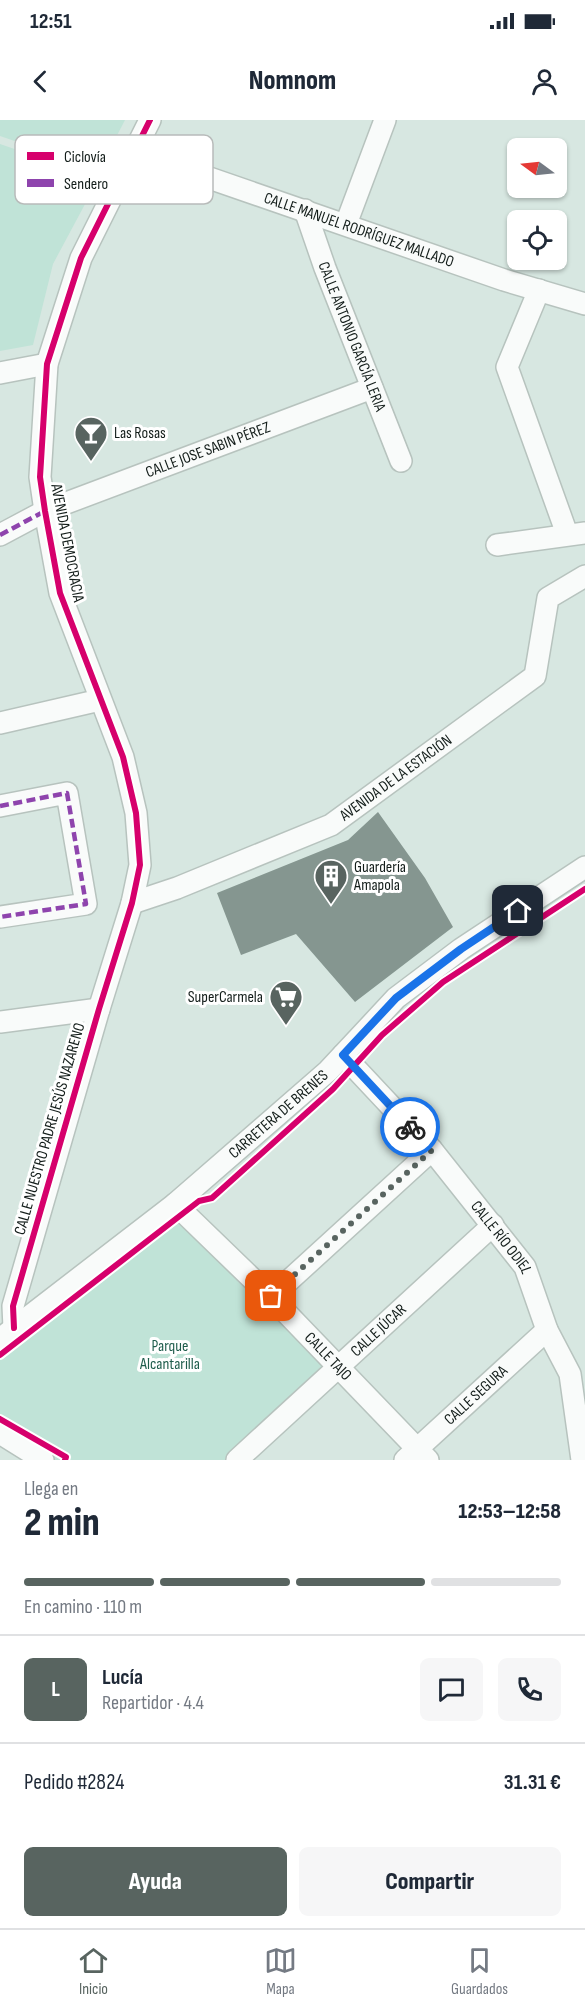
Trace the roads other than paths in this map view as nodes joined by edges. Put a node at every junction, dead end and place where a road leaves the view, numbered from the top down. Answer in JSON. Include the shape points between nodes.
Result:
{"nodes":[{"id":1,"x":150,"y":120,"type":"edge"},
{"id":2,"x":385,"y":120,"type":"edge"},
{"id":3,"x":142,"y":135,"type":"edge"},
{"id":4,"x":213,"y":179,"type":"edge"},
{"id":5,"x":108,"y":204,"type":"edge"},
{"id":6,"x":305,"y":210,"type":"junction"},
{"id":7,"x":346,"y":224,"type":"junction"},
{"id":8,"x":539,"y":290,"type":"junction"},
{"id":9,"x":585,"y":304,"type":"edge"},
{"id":10,"x":46,"y":364,"type":"junction"},
{"id":11,"x":0,"y":373,"type":"edge"},
{"id":12,"x":372,"y":388,"type":"junction"},
{"id":13,"x":401,"y":461,"type":"dead end"},
{"id":14,"x":45,"y":511,"type":"junction"},
{"id":15,"x":576,"y":533,"type":"edge"},
{"id":16,"x":0,"y":535,"type":"edge"},
{"id":17,"x":497,"y":545,"type":"dead end"},
{"id":18,"x":585,"y":576,"type":"edge"},
{"id":19,"x":100,"y":700,"type":"junction"},
{"id":20,"x":0,"y":723,"type":"edge"},
{"id":21,"x":0,"y":806,"type":"edge"},
{"id":22,"x":582,"y":875,"type":"edge"},
{"id":23,"x":132,"y":903,"type":"junction"},
{"id":24,"x":0,"y":917,"type":"edge"},
{"id":25,"x":99,"y":1009,"type":"junction"},
{"id":26,"x":0,"y":1022,"type":"edge"},
{"id":27,"x":343,"y":1055,"type":"junction"},
{"id":28,"x":432,"y":1150,"type":"junction"},
{"id":29,"x":175,"y":1204,"type":"junction"},
{"id":30,"x":493,"y":1225,"type":"junction"},
{"id":31,"x":271,"y":1296,"type":"junction"},
{"id":32,"x":547,"y":1329,"type":"junction"},
{"id":33,"x":7,"y":1333,"type":"edge"},
{"id":34,"x":338,"y":1366,"type":"junction"},
{"id":35,"x":3,"y":1437,"type":"edge"},
{"id":36,"x":416,"y":1456,"type":"edge"},
{"id":37,"x":580,"y":1458,"type":"edge"},
{"id":38,"x":42,"y":1460,"type":"edge"},
{"id":39,"x":237,"y":1460,"type":"edge"}],
"edges":[{"from":1,"to":3,"type":"street","name":"AVENIDA DEMOCRACIA"},
{"from":2,"to":7,"type":"street"},
{"from":4,"to":6,"type":"street","name":"CALLE MANUEL RODRÍGUEZ MALLADO"},
{"from":5,"to":10,"type":"street","name":"AVENIDA DEMOCRACIA","via":[[81,258]]},
{"from":6,"to":7,"type":"street","name":"CALLE MANUEL RODRÍGUEZ MALLADO"},
{"from":6,"to":12,"type":"street","name":"CALLE ANTONIO GARCÍA LERIA"},
{"from":7,"to":8,"type":"street","name":"CALLE MANUEL RODRÍGUEZ MALLADO"},
{"from":8,"to":9,"type":"street","name":"CALLE MANUEL RODRÍGUEZ MALLADO"},
{"from":8,"to":15,"type":"street","via":[[507,367]]},
{"from":10,"to":11,"type":"street"},
{"from":10,"to":14,"type":"street","name":"AVENIDA DEMOCRACIA","via":[[40,477]]},
{"from":12,"to":13,"type":"street","name":"CALLE ANTONIO GARCÍA LERIA"},
{"from":12,"to":14,"type":"street","name":"CALLE JOSE SABIN PÉREZ"},
{"from":14,"to":16,"type":"street","name":"CALLE JOSE SABIN PÉREZ"},
{"from":14,"to":19,"type":"street","name":"AVENIDA DEMOCRACIA","via":[[60,592]]},
{"from":15,"to":17,"type":"street"},
{"from":18,"to":23,"type":"street","name":"AVENIDA DE LA ESTACIÓN","via":[[548,598],[535,675],[331,825]]},
{"from":19,"to":20,"type":"street"},
{"from":19,"to":23,"type":"street","name":"AVENIDA DEMOCRACIA","via":[[123,757],[136,813],[140,865]]},
{"from":21,"to":24,"type":"street","via":[[67,794],[86,904]]},
{"from":22,"to":27,"type":"street","name":"CARRETERA DE BRENES","via":[[461,949],[396,998]]},
{"from":23,"to":25,"type":"street","name":"CALLE NUESTRO PADRE JESÚS NAZARENO"},
{"from":25,"to":26,"type":"street"},
{"from":25,"to":33,"type":"street","name":"CALLE NUESTRO PADRE JESÚS NAZARENO"},
{"from":27,"to":28,"type":"street","name":"CALLE RÍO ODIEL"},
{"from":27,"to":29,"type":"street","name":"CARRETERA DE BRENES"},
{"from":28,"to":30,"type":"street","name":"CALLE RÍO ODIEL"},
{"from":28,"to":31,"type":"street"},
{"from":29,"to":31,"type":"street","name":"CALLE TAJO"},
{"from":29,"to":33,"type":"street","name":"CARRETERA DE BRENES"},
{"from":30,"to":32,"type":"street","name":"CALLE RÍO ODIEL","via":[[525,1267]]},
{"from":30,"to":34,"type":"street","name":"CALLE JÚCAR"},
{"from":31,"to":34,"type":"street","name":"CALLE TAJO"},
{"from":32,"to":36,"type":"street","name":"CALLE SEGURA"},
{"from":32,"to":37,"type":"street","name":"CALLE RÍO ODIEL","via":[[570,1374]]},
{"from":34,"to":36,"type":"street","name":"CALLE TAJO"},
{"from":34,"to":39,"type":"street","name":"CALLE JÚCAR"},
{"from":35,"to":38,"type":"street"}]}
